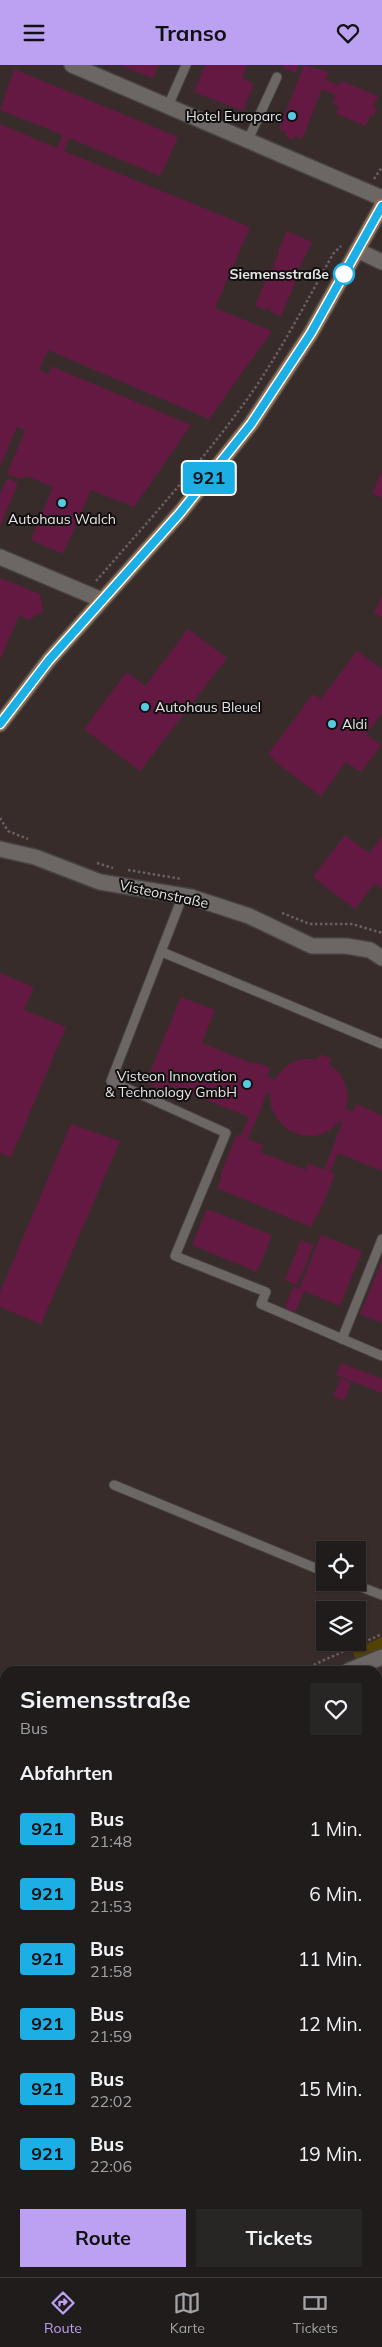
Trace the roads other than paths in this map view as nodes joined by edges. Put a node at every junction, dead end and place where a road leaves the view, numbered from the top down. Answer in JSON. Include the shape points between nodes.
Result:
{"nodes":[{"id":1,"x":72,"y":65,"type":"edge"},
{"id":2,"x":186,"y":65,"type":"edge"},
{"id":3,"x":94,"y":69,"type":"edge"},
{"id":4,"x":277,"y":77,"type":"dead end"},
{"id":5,"x":168,"y":106,"type":"junction"},
{"id":6,"x":248,"y":141,"type":"junction"},
{"id":7,"x":382,"y":198,"type":"edge"},
{"id":8,"x":382,"y":206,"type":"edge"},
{"id":9,"x":357,"y":250,"type":"junction"},
{"id":10,"x":382,"y":262,"type":"edge"},
{"id":11,"x":0,"y":557,"type":"edge"},
{"id":12,"x":102,"y":600,"type":"junction"},
{"id":13,"x":0,"y":724,"type":"edge"},
{"id":14,"x":0,"y":849,"type":"edge"},
{"id":15,"x":183,"y":895,"type":"junction"},
{"id":16,"x":162,"y":953,"type":"junction"},
{"id":17,"x":382,"y":958,"type":"edge"},
{"id":18,"x":382,"y":1044,"type":"edge"},
{"id":19,"x":382,"y":1239,"type":"edge"},
{"id":20,"x":342,"y":1339,"type":"junction"},
{"id":21,"x":382,"y":1356,"type":"edge"},
{"id":22,"x":114,"y":1485,"type":"dead end"},
{"id":23,"x":316,"y":1568,"type":"edge"},
{"id":24,"x":366,"y":1589,"type":"edge"},
{"id":25,"x":382,"y":1595,"type":"edge"},
{"id":26,"x":382,"y":1657,"type":"edge"},
{"id":27,"x":360,"y":1666,"type":"edge"}],
"edges":[{"from":1,"to":3,"type":"street"},
{"from":2,"to":5,"type":"lane"},
{"from":3,"to":5,"type":"street"},
{"from":4,"to":6,"type":"lane"},
{"from":5,"to":6,"type":"street"},
{"from":6,"to":7,"type":"street"},
{"from":8,"to":9,"type":"street"},
{"from":9,"to":10,"type":"street"},
{"from":9,"to":12,"type":"street","via":[[311,333],[251,424],[180,513]]},
{"from":11,"to":12,"type":"street"},
{"from":12,"to":13,"type":"street","via":[[49,660]]},
{"from":14,"to":15,"type":"street","name":"Visteonstraße","via":[[35,857],[100,882]]},
{"from":15,"to":16,"type":"lane"},
{"from":15,"to":17,"type":"street","name":"Visteonstraße","via":[[249,916],[312,946],[370,950]]},
{"from":16,"to":18,"type":"lane"},
{"from":16,"to":20,"type":"lane","via":[[110,1081],[226,1133],[175,1257],[266,1292],[262,1304]]},
{"from":19,"to":20,"type":"lane"},
{"from":20,"to":21,"type":"lane"},
{"from":22,"to":23,"type":"lane"},
{"from":24,"to":25,"type":"lane"},
{"from":26,"to":27,"type":"street"}]}
